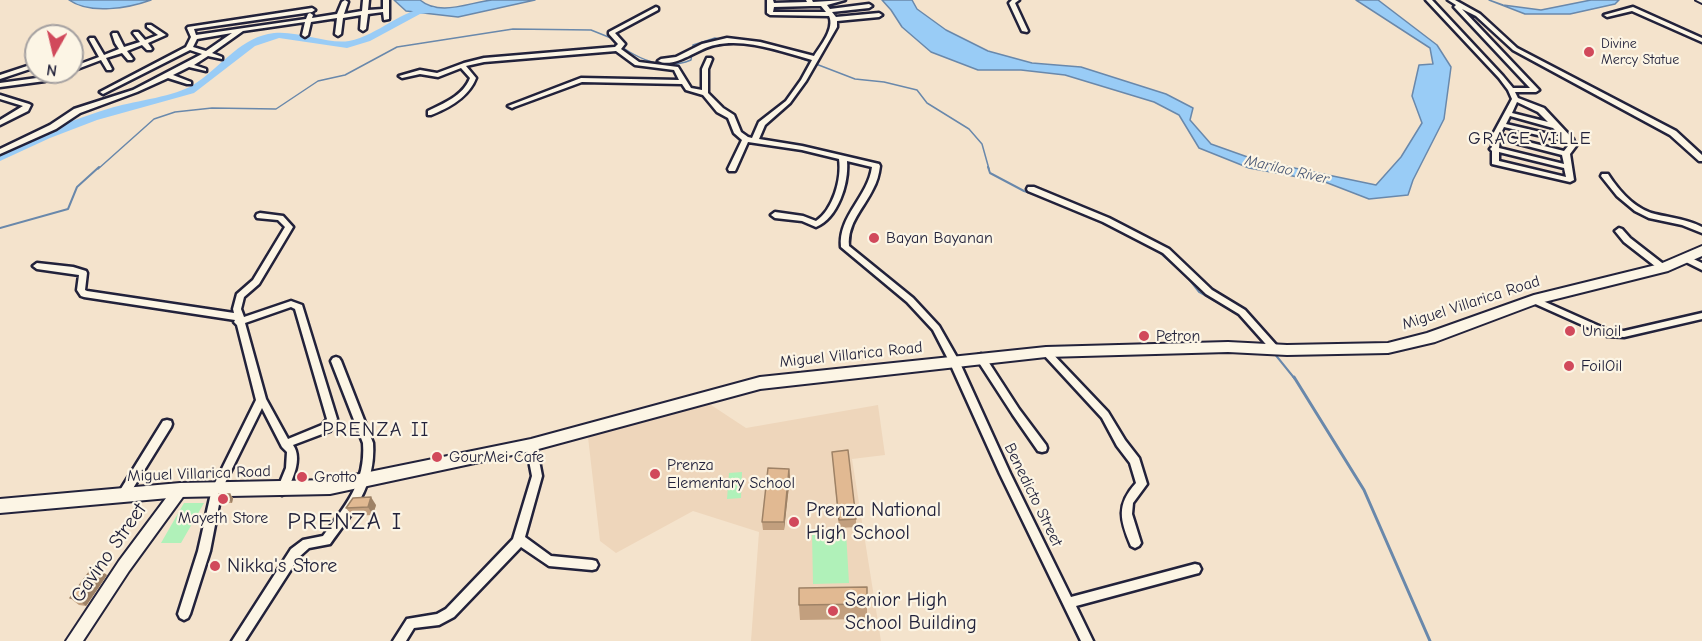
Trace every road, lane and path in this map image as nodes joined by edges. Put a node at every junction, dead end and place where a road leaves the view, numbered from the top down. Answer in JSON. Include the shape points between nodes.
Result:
{"nodes":[{"id":1,"x":366,"y":0,"type":"edge"},
{"id":2,"x":386,"y":0,"type":"edge"},
{"id":3,"x":842,"y":0,"type":"edge"},
{"id":4,"x":1016,"y":0,"type":"edge"},
{"id":5,"x":1429,"y":0,"type":"edge"},
{"id":6,"x":1453,"y":1,"type":"edge"},
{"id":7,"x":345,"y":2,"type":"dead end"},
{"id":8,"x":771,"y":2,"type":"edge"},
{"id":9,"x":791,"y":2,"type":"edge"},
{"id":10,"x":810,"y":2,"type":"edge"},
{"id":11,"x":823,"y":4,"type":"junction"},
{"id":12,"x":869,"y":6,"type":"dead end"},
{"id":13,"x":656,"y":9,"type":"dead end"},
{"id":14,"x":386,"y":10,"type":"junction"},
{"id":15,"x":364,"y":13,"type":"junction"},
{"id":16,"x":831,"y":14,"type":"junction"},
{"id":17,"x":879,"y":15,"type":"dead end"},
{"id":18,"x":1607,"y":15,"type":"dead end"},
{"id":19,"x":340,"y":16,"type":"junction"},
{"id":20,"x":246,"y":19,"type":"junction"},
{"id":21,"x":386,"y":19,"type":"dead end"},
{"id":22,"x":309,"y":20,"type":"junction"},
{"id":23,"x":149,"y":26,"type":"dead end"},
{"id":24,"x":363,"y":29,"type":"dead end"},
{"id":25,"x":241,"y":30,"type":"junction"},
{"id":26,"x":1025,"y":31,"type":"dead end"},
{"id":27,"x":136,"y":33,"type":"dead end"},
{"id":28,"x":115,"y":34,"type":"dead end"},
{"id":29,"x":339,"y":34,"type":"dead end"},
{"id":30,"x":305,"y":35,"type":"dead end"},
{"id":31,"x":194,"y":37,"type":"junction"},
{"id":32,"x":92,"y":39,"type":"dead end"},
{"id":33,"x":1702,"y":40,"type":"edge"},
{"id":34,"x":1470,"y":44,"type":"junction"},
{"id":35,"x":1492,"y":44,"type":"junction"},
{"id":36,"x":1508,"y":44,"type":"junction"},
{"id":37,"x":147,"y":46,"type":"junction"},
{"id":38,"x":189,"y":48,"type":"junction"},
{"id":39,"x":617,"y":49,"type":"junction"},
{"id":40,"x":124,"y":50,"type":"junction"},
{"id":41,"x":208,"y":54,"type":"junction"},
{"id":42,"x":101,"y":57,"type":"junction"},
{"id":43,"x":220,"y":58,"type":"dead end"},
{"id":44,"x":130,"y":59,"type":"dead end"},
{"id":45,"x":709,"y":59,"type":"dead end"},
{"id":46,"x":813,"y":61,"type":"junction"},
{"id":47,"x":84,"y":64,"type":"edge"},
{"id":48,"x":188,"y":64,"type":"junction"},
{"id":49,"x":656,"y":66,"type":"junction"},
{"id":50,"x":462,"y":67,"type":"junction"},
{"id":51,"x":24,"y":69,"type":"edge"},
{"id":52,"x":109,"y":69,"type":"dead end"},
{"id":53,"x":204,"y":70,"type":"dead end"},
{"id":54,"x":167,"y":75,"type":"junction"},
{"id":55,"x":402,"y":76,"type":"dead end"},
{"id":56,"x":0,"y":77,"type":"edge"},
{"id":57,"x":24,"y":82,"type":"edge"},
{"id":58,"x":684,"y":82,"type":"junction"},
{"id":59,"x":189,"y":83,"type":"dead end"},
{"id":60,"x":121,"y":84,"type":"junction"},
{"id":61,"x":0,"y":85,"type":"edge"},
{"id":62,"x":1511,"y":90,"type":"junction"},
{"id":63,"x":135,"y":91,"type":"junction"},
{"id":64,"x":103,"y":92,"type":"dead end"},
{"id":65,"x":705,"y":93,"type":"junction"},
{"id":66,"x":0,"y":97,"type":"edge"},
{"id":67,"x":1515,"y":99,"type":"junction"},
{"id":68,"x":13,"y":101,"type":"junction"},
{"id":69,"x":512,"y":106,"type":"dead end"},
{"id":70,"x":0,"y":108,"type":"edge"},
{"id":71,"x":431,"y":113,"type":"dead end"},
{"id":72,"x":1509,"y":114,"type":"junction"},
{"id":73,"x":0,"y":123,"type":"edge"},
{"id":74,"x":1503,"y":125,"type":"junction"},
{"id":75,"x":1556,"y":126,"type":"junction"},
{"id":76,"x":1496,"y":136,"type":"junction"},
{"id":77,"x":750,"y":139,"type":"junction"},
{"id":78,"x":1570,"y":141,"type":"junction"},
{"id":79,"x":1494,"y":148,"type":"junction"},
{"id":80,"x":0,"y":151,"type":"edge"},
{"id":81,"x":1566,"y":154,"type":"junction"},
{"id":82,"x":843,"y":158,"type":"junction"},
{"id":83,"x":1702,"y":159,"type":"edge"},
{"id":84,"x":1568,"y":167,"type":"junction"},
{"id":85,"x":732,"y":169,"type":"dead end"},
{"id":86,"x":1605,"y":176,"type":"dead end"},
{"id":87,"x":1031,"y":189,"type":"dead end"},
{"id":88,"x":775,"y":215,"type":"dead end"},
{"id":89,"x":260,"y":216,"type":"dead end"},
{"id":90,"x":1702,"y":230,"type":"edge"},
{"id":91,"x":1619,"y":231,"type":"dead end"},
{"id":92,"x":1702,"y":250,"type":"edge"},
{"id":93,"x":1687,"y":259,"type":"junction"},
{"id":94,"x":37,"y":266,"type":"dead end"},
{"id":95,"x":1702,"y":267,"type":"edge"},
{"id":96,"x":1663,"y":268,"type":"junction"},
{"id":97,"x":1534,"y":300,"type":"junction"},
{"id":98,"x":1702,"y":316,"type":"edge"},
{"id":99,"x":238,"y":320,"type":"junction"},
{"id":100,"x":1275,"y":349,"type":"junction"},
{"id":101,"x":1046,"y":352,"type":"junction"},
{"id":102,"x":981,"y":358,"type":"junction"},
{"id":103,"x":336,"y":361,"type":"dead end"},
{"id":104,"x":954,"y":361,"type":"junction"},
{"id":105,"x":261,"y":400,"type":"junction"},
{"id":106,"x":167,"y":424,"type":"dead end"},
{"id":107,"x":286,"y":444,"type":"junction"},
{"id":108,"x":531,"y":444,"type":"junction"},
{"id":109,"x":1042,"y":447,"type":"dead end"},
{"id":110,"x":365,"y":479,"type":"junction"},
{"id":111,"x":218,"y":489,"type":"junction"},
{"id":112,"x":180,"y":490,"type":"junction"},
{"id":113,"x":282,"y":490,"type":"junction"},
{"id":114,"x":123,"y":495,"type":"junction"},
{"id":115,"x":0,"y":506,"type":"edge"},
{"id":116,"x":519,"y":539,"type":"junction"},
{"id":117,"x":1135,"y":543,"type":"dead end"},
{"id":118,"x":592,"y":565,"type":"dead end"},
{"id":119,"x":1195,"y":569,"type":"dead end"},
{"id":120,"x":1068,"y":603,"type":"junction"},
{"id":121,"x":184,"y":614,"type":"dead end"},
{"id":122,"x":74,"y":641,"type":"edge"},
{"id":123,"x":238,"y":641,"type":"edge"},
{"id":124,"x":399,"y":641,"type":"edge"},
{"id":125,"x":1086,"y":641,"type":"edge"}],
"edges":[{"from":1,"to":15,"type":"street"},
{"from":2,"to":14,"type":"street"},
{"from":3,"to":11,"type":"street"},
{"from":4,"to":26,"type":"street","via":[[1012,3]]},
{"from":5,"to":34,"type":"street"},
{"from":6,"to":35,"type":"street"},
{"from":6,"to":36,"type":"street","via":[[1478,15]]},
{"from":7,"to":19,"type":"street"},
{"from":8,"to":9,"type":"street"},
{"from":8,"to":16,"type":"street","via":[[772,14]]},
{"from":9,"to":10,"type":"street"},
{"from":10,"to":11,"type":"street"},
{"from":11,"to":16,"type":"street"},
{"from":12,"to":16,"type":"street"},
{"from":13,"to":39,"type":"street","via":[[611,33],[622,44]]},
{"from":14,"to":15,"type":"street"},
{"from":14,"to":21,"type":"street"},
{"from":15,"to":19,"type":"street"},
{"from":15,"to":24,"type":"street"},
{"from":16,"to":17,"type":"street"},
{"from":16,"to":46,"type":"street","via":[[831,34]]},
{"from":18,"to":33,"type":"street","via":[[1633,9]]},
{"from":19,"to":22,"type":"street"},
{"from":19,"to":29,"type":"street"},
{"from":20,"to":22,"type":"street","via":[[312,7]]},
{"from":20,"to":25,"type":"street"},
{"from":20,"to":31,"type":"street","via":[[190,27]]},
{"from":22,"to":25,"type":"street"},
{"from":22,"to":30,"type":"street"},
{"from":23,"to":37,"type":"street","via":[[163,35]]},
{"from":25,"to":31,"type":"street"},
{"from":25,"to":41,"type":"street"},
{"from":27,"to":37,"type":"street"},
{"from":28,"to":40,"type":"street"},
{"from":31,"to":38,"type":"street"},
{"from":32,"to":42,"type":"street"},
{"from":34,"to":35,"type":"street"},
{"from":34,"to":62,"type":"street"},
{"from":35,"to":36,"type":"street"},
{"from":35,"to":62,"type":"street","via":[[1536,90]]},
{"from":36,"to":83,"type":"street","via":[[1673,133]]},
{"from":37,"to":40,"type":"street"},
{"from":38,"to":41,"type":"street"},
{"from":38,"to":60,"type":"street"},
{"from":39,"to":49,"type":"street","via":[[637,64]]},
{"from":39,"to":50,"type":"street","via":[[484,60]]},
{"from":40,"to":42,"type":"street"},
{"from":40,"to":44,"type":"street"},
{"from":41,"to":43,"type":"street"},
{"from":41,"to":48,"type":"street"},
{"from":42,"to":47,"type":"street"},
{"from":42,"to":52,"type":"street"},
{"from":45,"to":65,"type":"street"},
{"from":46,"to":49,"type":"street","via":[[760,44],[727,40]]},
{"from":46,"to":77,"type":"street","via":[[788,102]]},
{"from":48,"to":53,"type":"street"},
{"from":48,"to":54,"type":"street"},
{"from":49,"to":58,"type":"street","via":[[676,68]]},
{"from":50,"to":55,"type":"street","via":[[438,75],[420,72]]},
{"from":50,"to":71,"type":"street","via":[[473,78],[472,82],[463,93]]},
{"from":51,"to":56,"type":"street"},
{"from":54,"to":59,"type":"street"},
{"from":54,"to":63,"type":"street"},
{"from":57,"to":61,"type":"street"},
{"from":58,"to":65,"type":"street","via":[[694,92]]},
{"from":58,"to":69,"type":"street","via":[[581,80]]},
{"from":60,"to":63,"type":"street"},
{"from":60,"to":64,"type":"street"},
{"from":62,"to":67,"type":"street"},
{"from":63,"to":80,"type":"street","via":[[77,111],[62,123]]},
{"from":65,"to":77,"type":"street","via":[[731,117],[738,133]]},
{"from":66,"to":68,"type":"street"},
{"from":67,"to":72,"type":"street"},
{"from":67,"to":75,"type":"street","via":[[1541,110]]},
{"from":68,"to":70,"type":"street"},
{"from":68,"to":73,"type":"street","via":[[27,105]]},
{"from":72,"to":74,"type":"street"},
{"from":72,"to":75,"type":"street"},
{"from":74,"to":76,"type":"street"},
{"from":74,"to":78,"type":"street"},
{"from":75,"to":78,"type":"street"},
{"from":76,"to":79,"type":"street"},
{"from":76,"to":81,"type":"street"},
{"from":77,"to":82,"type":"street"},
{"from":77,"to":85,"type":"street"},
{"from":78,"to":81,"type":"street","via":[[1572,146]]},
{"from":79,"to":84,"type":"street"},
{"from":79,"to":84,"type":"street","via":[[1495,162],[1570,180]]},
{"from":81,"to":84,"type":"street"},
{"from":82,"to":88,"type":"street","via":[[845,168],[835,204],[823,222]]},
{"from":82,"to":104,"type":"street","name":"Benedicto Street","via":[[873,164],[876,169],[870,191],[846,229],[845,247],[923,311]]},
{"from":86,"to":90,"type":"street","via":[[1636,209]]},
{"from":87,"to":100,"type":"street","via":[[1106,220],[1166,251],[1209,292],[1242,312]]},
{"from":89,"to":99,"type":"street","via":[[280,218],[289,227],[256,282],[238,299]]},
{"from":91,"to":96,"type":"street"},
{"from":92,"to":93,"type":"main road","name":"Miguel Villarica Road"},
{"from":93,"to":95,"type":"street"},
{"from":93,"to":96,"type":"main road","name":"Miguel Villarica Road"},
{"from":94,"to":99,"type":"street","via":[[83,273],[84,294]]},
{"from":96,"to":97,"type":"main road","name":"Miguel Villarica Road"},
{"from":97,"to":98,"type":"street","via":[[1606,333],[1624,334]]},
{"from":97,"to":100,"type":"main road","name":"Miguel Villarica Road","via":[[1430,338],[1388,348]]},
{"from":99,"to":105,"type":"street"},
{"from":99,"to":107,"type":"street","via":[[291,304],[299,306],[332,419],[326,428]]},
{"from":100,"to":101,"type":"main road","name":"Miguel Villarica Road"},
{"from":101,"to":102,"type":"main road","name":"Miguel Villarica Road"},
{"from":101,"to":117,"type":"street","via":[[1092,399],[1135,461],[1142,484],[1132,495],[1127,514]]},
{"from":102,"to":104,"type":"main road","name":"Miguel Villarica Road"},
{"from":102,"to":109,"type":"street"},
{"from":103,"to":110,"type":"street","via":[[368,443]]},
{"from":104,"to":108,"type":"main road","name":"Miguel Villarica Road","via":[[760,384]]},
{"from":104,"to":120,"type":"street","name":"Benedicto Street"},
{"from":105,"to":107,"type":"street"},
{"from":105,"to":111,"type":"street"},
{"from":106,"to":114,"type":"street"},
{"from":107,"to":113,"type":"street","via":[[293,459]]},
{"from":108,"to":110,"type":"main road","name":"Miguel Villarica Road"},
{"from":108,"to":116,"type":"street","via":[[537,476]]},
{"from":110,"to":113,"type":"main road","name":"Miguel Villarica Road","via":[[330,487]]},
{"from":110,"to":123,"type":"street","via":[[358,496],[326,541],[307,543],[295,554]]},
{"from":111,"to":112,"type":"main road","name":"Miguel Villarica Road"},
{"from":111,"to":113,"type":"main road","name":"Miguel Villarica Road"},
{"from":111,"to":121,"type":"street"},
{"from":112,"to":114,"type":"main road","name":"Miguel Villarica Road"},
{"from":112,"to":122,"type":"street","name":"Gavino Street"},
{"from":114,"to":115,"type":"main road","name":"Miguel Villarica Road"},
{"from":116,"to":118,"type":"street","via":[[549,561]]},
{"from":116,"to":124,"type":"street","via":[[450,613],[411,623]]},
{"from":119,"to":120,"type":"street"},
{"from":120,"to":125,"type":"street","name":"Benedicto Street"}]}
